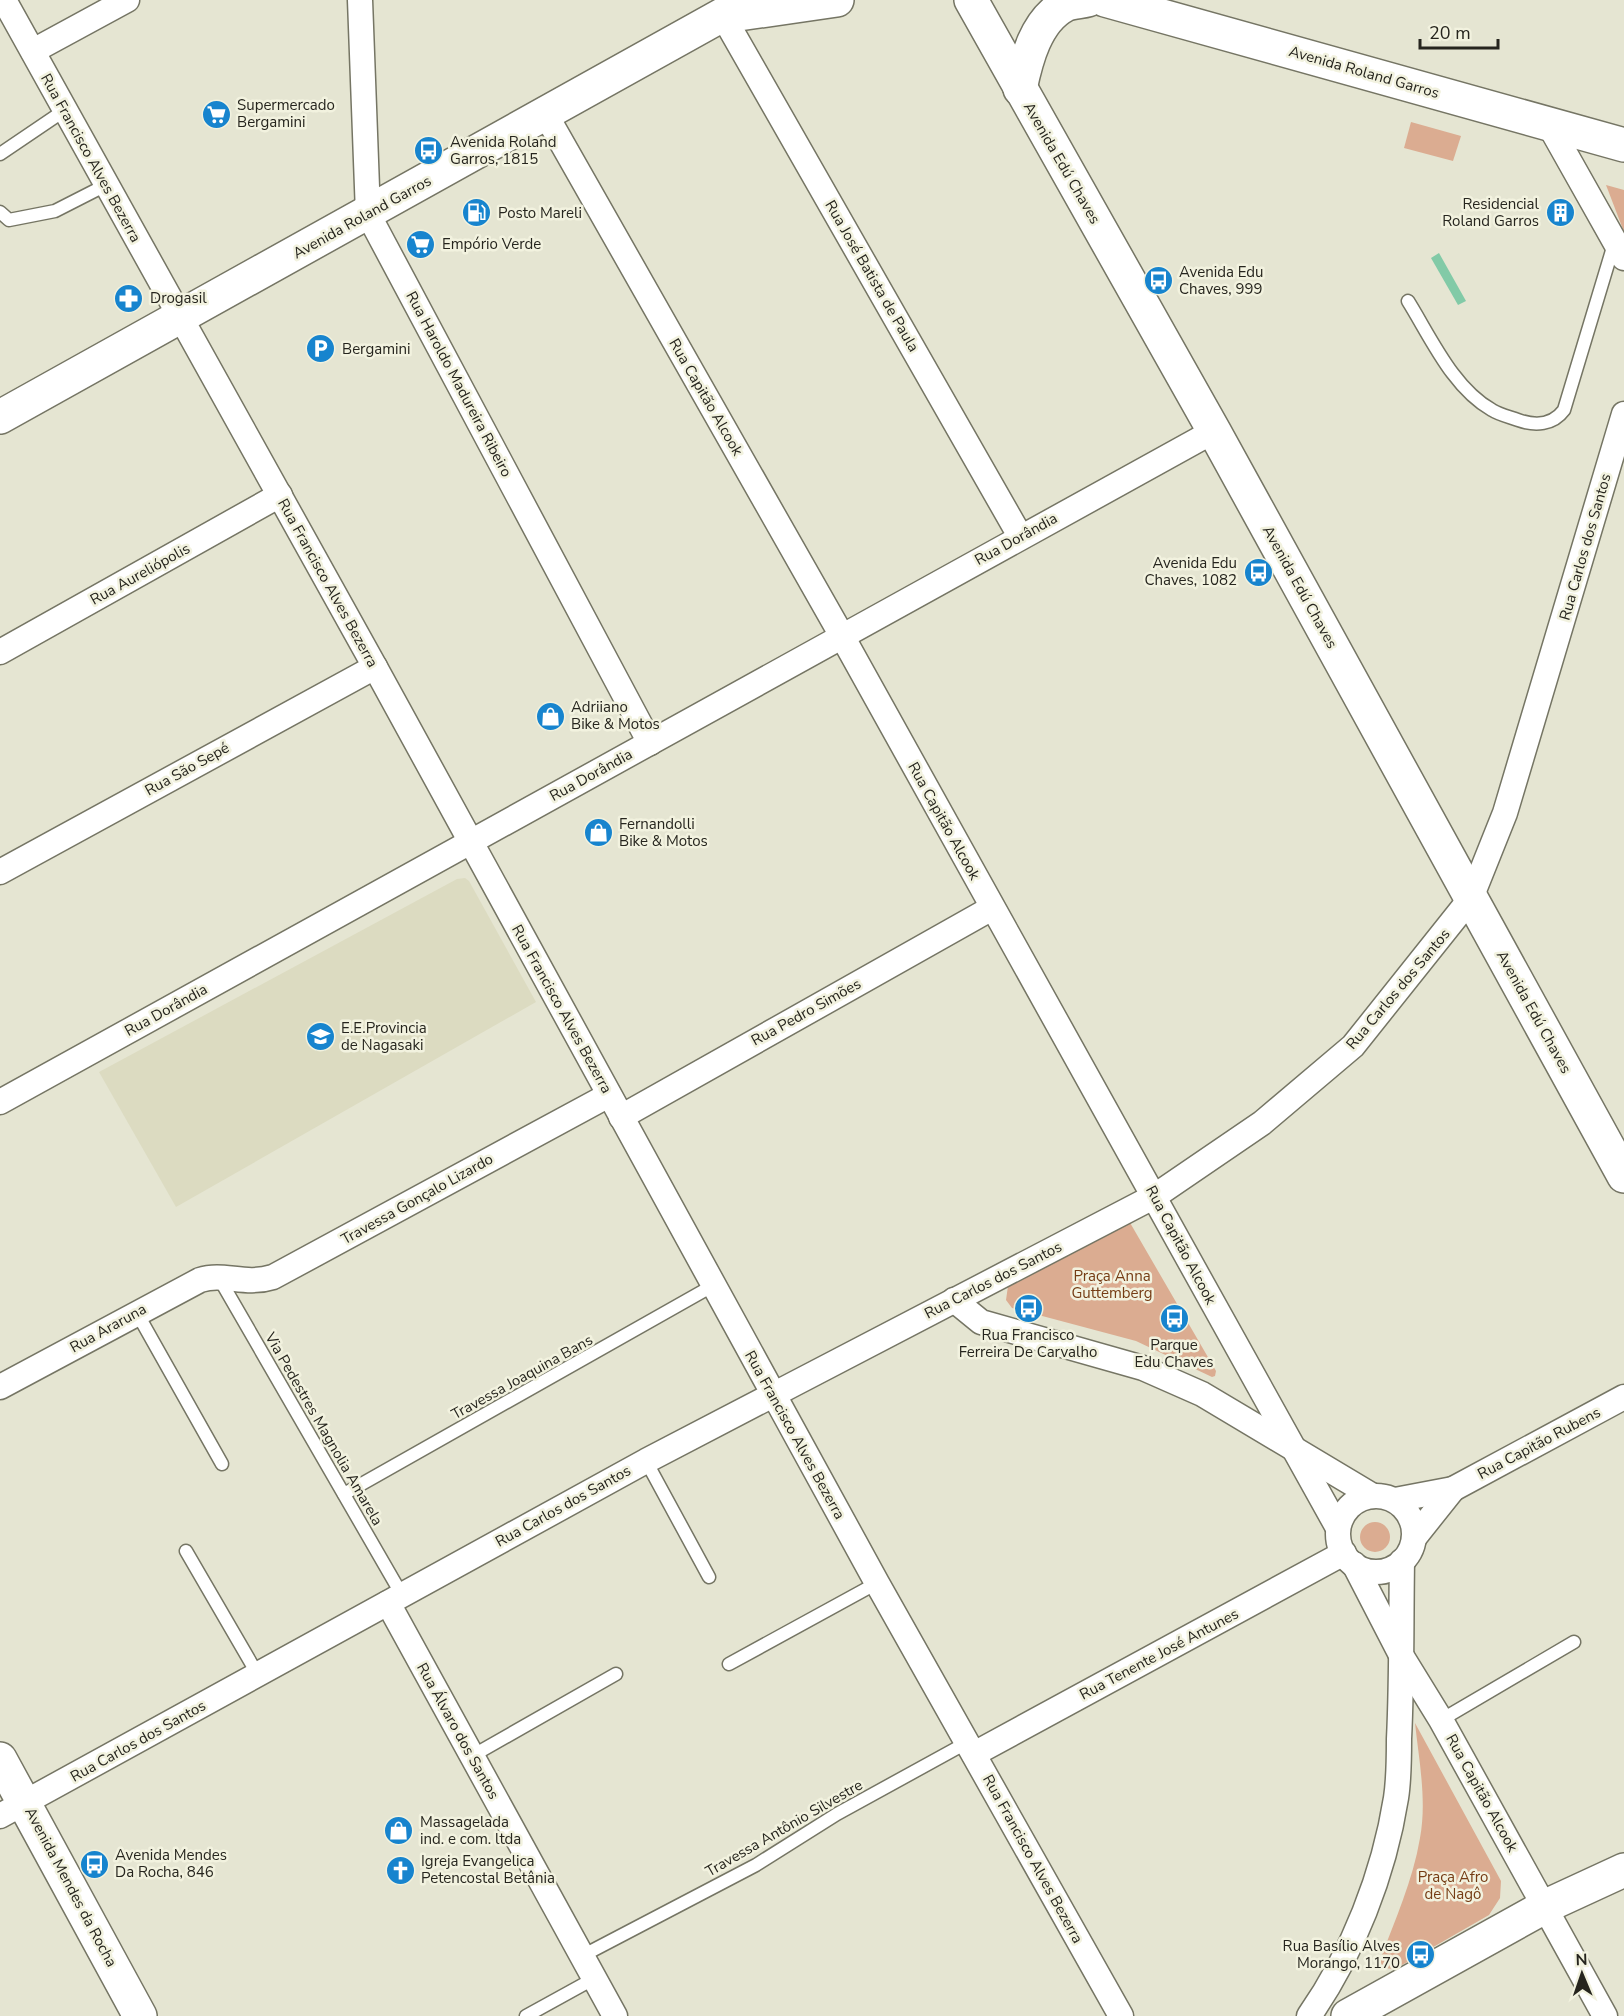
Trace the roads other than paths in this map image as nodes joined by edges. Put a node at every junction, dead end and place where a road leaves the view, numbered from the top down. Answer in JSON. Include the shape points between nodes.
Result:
{"nodes":[{"id":1,"x":4,"y":0,"type":"edge"},
{"id":2,"x":127,"y":0,"type":"edge"},
{"id":3,"x":360,"y":0,"type":"edge"},
{"id":4,"x":837,"y":0,"type":"edge"},
{"id":5,"x":971,"y":0,"type":"edge"},
{"id":6,"x":1088,"y":0,"type":"edge"},
{"id":7,"x":1104,"y":0,"type":"edge"},
{"id":8,"x":736,"y":8,"type":"edge"},
{"id":9,"x":1186,"y":12,"type":"edge"},
{"id":10,"x":33,"y":51,"type":"junction"},
{"id":11,"x":1020,"y":89,"type":"junction"},
{"id":12,"x":65,"y":110,"type":"junction"},
{"id":13,"x":546,"y":115,"type":"junction"},
{"id":14,"x":1548,"y":123,"type":"junction"},
{"id":15,"x":1624,"y":146,"type":"edge"},
{"id":16,"x":0,"y":154,"type":"edge"},
{"id":17,"x":106,"y":185,"type":"junction"},
{"id":18,"x":0,"y":212,"type":"edge"},
{"id":19,"x":368,"y":214,"type":"junction"},
{"id":20,"x":1619,"y":249,"type":"edge"},
{"id":21,"x":1408,"y":301,"type":"dead end"},
{"id":22,"x":179,"y":319,"type":"junction"},
{"id":23,"x":1624,"y":414,"type":"edge"},
{"id":24,"x":0,"y":417,"type":"edge"},
{"id":25,"x":1214,"y":431,"type":"junction"},
{"id":26,"x":280,"y":495,"type":"junction"},
{"id":27,"x":1020,"y":536,"type":"junction"},
{"id":28,"x":842,"y":636,"type":"junction"},
{"id":29,"x":0,"y":652,"type":"edge"},
{"id":30,"x":375,"y":667,"type":"junction"},
{"id":31,"x":650,"y":742,"type":"junction"},
{"id":32,"x":470,"y":842,"type":"junction"},
{"id":33,"x":0,"y":872,"type":"edge"},
{"id":34,"x":1471,"y":898,"type":"junction"},
{"id":35,"x":992,"y":908,"type":"junction"},
{"id":36,"x":609,"y":1095,"type":"junction"},
{"id":37,"x":0,"y":1102,"type":"edge"},
{"id":38,"x":621,"y":1117,"type":"junction"},
{"id":39,"x":1624,"y":1176,"type":"edge"},
{"id":40,"x":1155,"y":1196,"type":"junction"},
{"id":41,"x":219,"y":1278,"type":"junction"},
{"id":42,"x":714,"y":1286,"type":"junction"},
{"id":43,"x":954,"y":1300,"type":"junction"},
{"id":44,"x":136,"y":1313,"type":"junction"},
{"id":45,"x":0,"y":1387,"type":"edge"},
{"id":46,"x":772,"y":1393,"type":"junction"},
{"id":47,"x":1624,"y":1397,"type":"edge"},
{"id":48,"x":1290,"y":1445,"type":"junction"},
{"id":49,"x":646,"y":1461,"type":"junction"},
{"id":50,"x":222,"y":1464,"type":"dead end"},
{"id":51,"x":1453,"y":1489,"type":"junction"},
{"id":52,"x":344,"y":1494,"type":"junction"},
{"id":53,"x":1384,"y":1498,"type":"junction"},
{"id":54,"x":1338,"y":1528,"type":"junction"},
{"id":55,"x":1414,"y":1538,"type":"junction"},
{"id":56,"x":186,"y":1551,"type":"dead end"},
{"id":57,"x":1349,"y":1559,"type":"junction"},
{"id":58,"x":1402,"y":1561,"type":"junction"},
{"id":59,"x":709,"y":1577,"type":"dead end"},
{"id":60,"x":877,"y":1583,"type":"junction"},
{"id":61,"x":395,"y":1599,"type":"junction"},
{"id":62,"x":1574,"y":1642,"type":"dead end"},
{"id":63,"x":1401,"y":1655,"type":"junction"},
{"id":64,"x":729,"y":1664,"type":"dead end"},
{"id":65,"x":616,"y":1674,"type":"dead end"},
{"id":66,"x":258,"y":1675,"type":"junction"},
{"id":67,"x":1441,"y":1720,"type":"junction"},
{"id":68,"x":971,"y":1748,"type":"junction"},
{"id":69,"x":471,"y":1756,"type":"junction"},
{"id":70,"x":0,"y":1759,"type":"edge"},
{"id":71,"x":13,"y":1809,"type":"edge"},
{"id":72,"x":1624,"y":1870,"type":"edge"},
{"id":73,"x":1546,"y":1906,"type":"junction"},
{"id":74,"x":582,"y":1956,"type":"junction"},
{"id":75,"x":595,"y":1978,"type":"junction"},
{"id":76,"x":140,"y":2016,"type":"edge"},
{"id":77,"x":526,"y":2016,"type":"edge"},
{"id":78,"x":615,"y":2016,"type":"edge"},
{"id":79,"x":1121,"y":2016,"type":"edge"},
{"id":80,"x":1309,"y":2016,"type":"edge"},
{"id":81,"x":1348,"y":2016,"type":"edge"},
{"id":82,"x":1605,"y":2016,"type":"edge"}],
"edges":[{"from":1,"to":10,"type":"street","name":"Rua Francisco Alves Bezerra"},
{"from":2,"to":10,"type":"street"},
{"from":3,"to":19,"type":"street","name":"Rua Haroldo Madureira Ribeiro"},
{"from":4,"to":8,"type":"main road","name":"Avenida Roland Garros"},
{"from":5,"to":11,"type":"main road","name":"Avenida Edú Chaves"},
{"from":6,"to":11,"type":"main road","via":[[1066,5],[1050,18],[1025,63]]},
{"from":7,"to":9,"type":"main road","name":"Avenida Roland Garros"},
{"from":8,"to":13,"type":"main road","name":"Avenida Roland Garros"},
{"from":8,"to":27,"type":"street","name":"Rua José Batista de Paula"},
{"from":9,"to":14,"type":"main road","name":"Avenida Roland Garros"},
{"from":10,"to":12,"type":"street","name":"Rua Francisco Alves Bezerra"},
{"from":11,"to":25,"type":"main road","name":"Avenida Edú Chaves"},
{"from":12,"to":16,"type":"lane"},
{"from":12,"to":17,"type":"street","name":"Rua Francisco Alves Bezerra"},
{"from":13,"to":19,"type":"main road","name":"Avenida Roland Garros"},
{"from":13,"to":28,"type":"street","name":"Rua Capitão Alcook"},
{"from":14,"to":15,"type":"main road","name":"Avenida Roland Garros"},
{"from":14,"to":20,"type":"street"},
{"from":17,"to":18,"type":"lane","via":[[55,211],[9,220]]},
{"from":17,"to":22,"type":"street","name":"Rua Francisco Alves Bezerra"},
{"from":19,"to":22,"type":"main road","name":"Avenida Roland Garros"},
{"from":19,"to":31,"type":"street","name":"Rua Haroldo Madureira Ribeiro"},
{"from":20,"to":21,"type":"lane","via":[[1564,410],[1547,423],[1528,423],[1492,410],[1464,387]]},
{"from":22,"to":24,"type":"main road","name":"Avenida Roland Garros"},
{"from":22,"to":26,"type":"street","name":"Rua Francisco Alves Bezerra"},
{"from":23,"to":34,"type":"street","name":"Rua Carlos dos Santos","via":[[1505,813]]},
{"from":25,"to":27,"type":"street","name":"Rua Dorândia"},
{"from":25,"to":34,"type":"main road","name":"Avenida Edú Chaves"},
{"from":26,"to":29,"type":"street","name":"Rua Aureliópolis"},
{"from":26,"to":30,"type":"street","name":"Rua Francisco Alves Bezerra"},
{"from":27,"to":28,"type":"street","name":"Rua Dorândia"},
{"from":28,"to":31,"type":"street","name":"Rua Dorândia"},
{"from":28,"to":35,"type":"street","name":"Rua Capitão Alcook"},
{"from":30,"to":32,"type":"street","name":"Rua Francisco Alves Bezerra"},
{"from":30,"to":33,"type":"street","name":"Rua São Sepé"},
{"from":31,"to":32,"type":"street","name":"Rua Dorândia"},
{"from":32,"to":36,"type":"street","name":"Rua Francisco Alves Bezerra"},
{"from":32,"to":37,"type":"street","name":"Rua Dorândia"},
{"from":34,"to":39,"type":"main road","name":"Avenida Edú Chaves"},
{"from":34,"to":40,"type":"street","name":"Rua Carlos dos Santos","via":[[1353,1046],[1262,1123]]},
{"from":35,"to":38,"type":"street","name":"Rua Pedro Simões"},
{"from":35,"to":40,"type":"street","name":"Rua Capitão Alcook"},
{"from":36,"to":38,"type":"street","name":"Rua Francisco Alves Bezerra"},
{"from":36,"to":41,"type":"street","name":"Travessa Gonçalo Lizardo","via":[[273,1277],[246,1282]]},
{"from":38,"to":42,"type":"street","name":"Rua Francisco Alves Bezerra"},
{"from":40,"to":43,"type":"street","name":"Rua Carlos dos Santos"},
{"from":40,"to":48,"type":"street","name":"Rua Capitão Alcook"},
{"from":41,"to":44,"type":"street","name":"Rua Araruna","via":[[200,1280]]},
{"from":41,"to":52,"type":"lane","name":"Via Pedestres Magnolia Amarela"},
{"from":42,"to":46,"type":"street","name":"Rua Francisco Alves Bezerra"},
{"from":42,"to":52,"type":"lane","name":"Travessa Joaquina Bans"},
{"from":43,"to":46,"type":"street","name":"Rua Carlos dos Santos"},
{"from":43,"to":48,"type":"street","via":[[981,1322],[1143,1368],[1202,1394]]},
{"from":44,"to":45,"type":"street","name":"Rua Araruna"},
{"from":44,"to":50,"type":"lane"},
{"from":46,"to":49,"type":"street","name":"Rua Carlos dos Santos"},
{"from":46,"to":60,"type":"street","name":"Rua Francisco Alves Bezerra"},
{"from":47,"to":51,"type":"street","name":"Rua Capitão Rubens"},
{"from":48,"to":53,"type":"street","name":"Rua Capitão Alcook"},
{"from":48,"to":54,"type":"street"},
{"from":49,"to":59,"type":"lane"},
{"from":49,"to":61,"type":"street","name":"Rua Carlos dos Santos"},
{"from":51,"to":53,"type":"street","name":"Rua Capitão Rubens"},
{"from":51,"to":55,"type":"street","name":"Rua Capitão Rubens"},
{"from":52,"to":61,"type":"lane","name":"Via Pedestres Magnolia Amarela"},
{"from":53,"to":54,"type":"street","via":[[1350,1506]]},
{"from":53,"to":55,"type":"street","via":[[1410,1517]]},
{"from":54,"to":57,"type":"street","via":[[1339,1543]]},
{"from":55,"to":58,"type":"street"},
{"from":56,"to":66,"type":"lane"},
{"from":57,"to":58,"type":"street","via":[[1363,1569],[1381,1571]]},
{"from":57,"to":63,"type":"street"},
{"from":57,"to":68,"type":"street","name":"Rua Tenente José Antunes"},
{"from":58,"to":63,"type":"street"},
{"from":60,"to":64,"type":"lane"},
{"from":60,"to":68,"type":"street","name":"Rua Francisco Alves Bezerra"},
{"from":61,"to":66,"type":"street","name":"Rua Carlos dos Santos"},
{"from":61,"to":69,"type":"street","name":"Rua Álvaro dos Santos"},
{"from":62,"to":67,"type":"lane"},
{"from":63,"to":67,"type":"street","name":"Rua Capitão Alcook"},
{"from":63,"to":80,"type":"street","via":[[1397,1796],[1388,1838],[1358,1925],[1327,1990]]},
{"from":65,"to":69,"type":"lane"},
{"from":66,"to":71,"type":"street","name":"Rua Carlos dos Santos"},
{"from":67,"to":73,"type":"street","name":"Rua Capitão Alcook"},
{"from":68,"to":74,"type":"lane","name":"Travessa Antônio Silvestre","via":[[846,1809],[756,1865]]},
{"from":68,"to":79,"type":"street","name":"Rua Francisco Alves Bezerra"},
{"from":69,"to":74,"type":"street","name":"Rua Álvaro dos Santos"},
{"from":70,"to":71,"type":"main road","name":"Avenida Mendes da Rocha"},
{"from":71,"to":76,"type":"main road","name":"Avenida Mendes da Rocha"},
{"from":72,"to":73,"type":"main road"},
{"from":73,"to":81,"type":"main road"},
{"from":73,"to":82,"type":"street","name":"Rua Capitão Alcook"},
{"from":74,"to":75,"type":"street","name":"Rua Álvaro dos Santos"},
{"from":75,"to":77,"type":"lane"},
{"from":75,"to":78,"type":"street","name":"Rua Álvaro dos Santos"}]}
